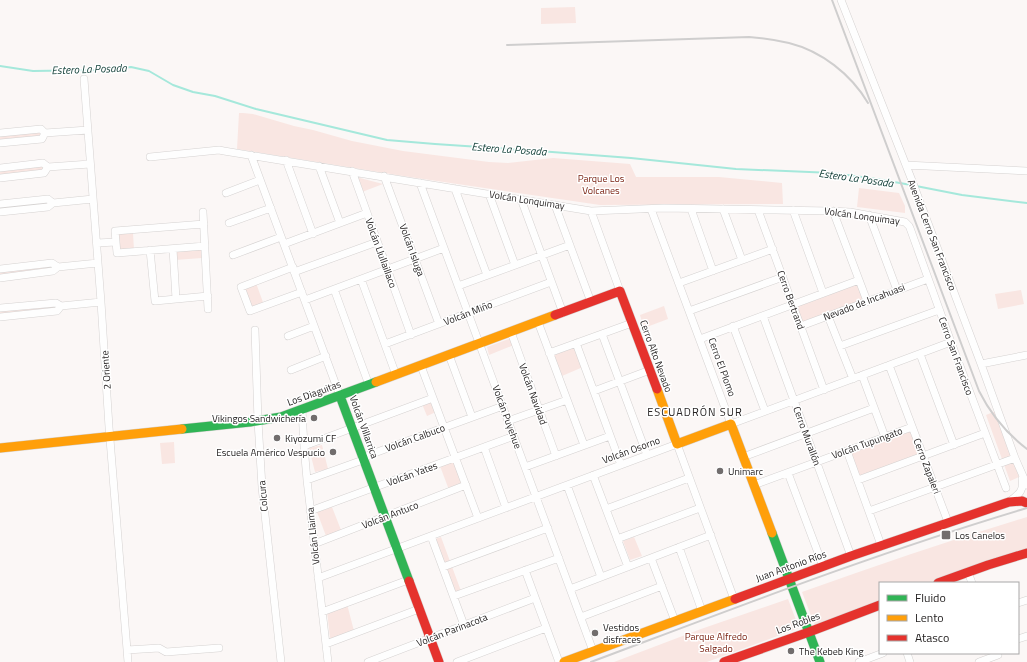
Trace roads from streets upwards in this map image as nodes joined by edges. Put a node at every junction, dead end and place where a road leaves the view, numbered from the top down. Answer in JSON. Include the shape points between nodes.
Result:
{"nodes":[{"id":1,"x":841,"y":0,"type":"edge"},
{"id":2,"x":84,"y":79,"type":"dead end"},
{"id":3,"x":88,"y":130,"type":"junction"},
{"id":4,"x":0,"y":133,"type":"edge"},
{"id":5,"x":45,"y":133,"type":"junction"},
{"id":6,"x":0,"y":143,"type":"edge"},
{"id":7,"x":251,"y":155,"type":"junction"},
{"id":8,"x":150,"y":157,"type":"dead end"},
{"id":9,"x":286,"y":160,"type":"junction"},
{"id":10,"x":90,"y":164,"type":"junction"},
{"id":11,"x":906,"y":165,"type":"junction"},
{"id":12,"x":319,"y":166,"type":"junction"},
{"id":13,"x":48,"y":167,"type":"junction"},
{"id":14,"x":0,"y":168,"type":"edge"},
{"id":15,"x":352,"y":171,"type":"junction"},
{"id":16,"x":1027,"y":171,"type":"edge"},
{"id":17,"x":384,"y":176,"type":"junction"},
{"id":18,"x":0,"y":178,"type":"edge"},
{"id":19,"x":260,"y":180,"type":"junction"},
{"id":20,"x":420,"y":182,"type":"junction"},
{"id":21,"x":455,"y":188,"type":"junction"},
{"id":22,"x":226,"y":193,"type":"dead end"},
{"id":23,"x":489,"y":194,"type":"junction"},
{"id":24,"x":93,"y":199,"type":"junction"},
{"id":25,"x":521,"y":199,"type":"junction"},
{"id":26,"x":53,"y":203,"type":"junction"},
{"id":27,"x":0,"y":204,"type":"edge"},
{"id":28,"x":555,"y":205,"type":"junction"},
{"id":29,"x":271,"y":208,"type":"junction"},
{"id":30,"x":652,"y":209,"type":"junction"},
{"id":31,"x":691,"y":209,"type":"junction"},
{"id":32,"x":723,"y":209,"type":"junction"},
{"id":33,"x":758,"y":210,"type":"junction"},
{"id":34,"x":793,"y":210,"type":"junction"},
{"id":35,"x":591,"y":211,"type":"junction"},
{"id":36,"x":833,"y":211,"type":"junction"},
{"id":37,"x":0,"y":212,"type":"edge"},
{"id":38,"x":203,"y":212,"type":"dead end"},
{"id":39,"x":367,"y":213,"type":"junction"},
{"id":40,"x":869,"y":215,"type":"junction"},
{"id":41,"x":229,"y":223,"type":"dead end"},
{"id":42,"x":340,"y":223,"type":"junction"},
{"id":43,"x":204,"y":224,"type":"junction"},
{"id":44,"x":907,"y":224,"type":"joint"},
{"id":45,"x":313,"y":234,"type":"junction"},
{"id":46,"x":283,"y":241,"type":"junction"},
{"id":47,"x":116,"y":242,"type":"junction"},
{"id":48,"x":378,"y":242,"type":"junction"},
{"id":49,"x":97,"y":243,"type":"junction"},
{"id":50,"x":570,"y":245,"type":"junction"},
{"id":51,"x":205,"y":246,"type":"junction"},
{"id":52,"x":444,"y":248,"type":"junction"},
{"id":53,"x":173,"y":249,"type":"junction"},
{"id":54,"x":773,"y":249,"type":"junction"},
{"id":55,"x":150,"y":250,"type":"junction"},
{"id":56,"x":233,"y":255,"type":"dead end"},
{"id":57,"x":542,"y":255,"type":"junction"},
{"id":58,"x":415,"y":259,"type":"junction"},
{"id":59,"x":742,"y":260,"type":"junction"},
{"id":60,"x":98,"y":263,"type":"junction"},
{"id":61,"x":515,"y":265,"type":"junction"},
{"id":62,"x":58,"y":267,"type":"junction"},
{"id":63,"x":0,"y":269,"type":"edge"},
{"id":64,"x":387,"y":269,"type":"junction"},
{"id":65,"x":294,"y":270,"type":"junction"},
{"id":66,"x":713,"y":271,"type":"junction"},
{"id":67,"x":487,"y":275,"type":"junction"},
{"id":68,"x":783,"y":277,"type":"junction"},
{"id":69,"x":0,"y":278,"type":"edge"},
{"id":70,"x":361,"y":279,"type":"junction"},
{"id":71,"x":928,"y":279,"type":"junction"},
{"id":72,"x":859,"y":280,"type":"junction"},
{"id":73,"x":551,"y":282,"type":"junction"},
{"id":74,"x":679,"y":283,"type":"junction"},
{"id":75,"x":458,"y":286,"type":"junction"},
{"id":76,"x":334,"y":289,"type":"junction"},
{"id":77,"x":897,"y":290,"type":"junction"},
{"id":78,"x":620,"y":291,"type":"junction"},
{"id":79,"x":302,"y":292,"type":"junction"},
{"id":80,"x":823,"y":293,"type":"junction"},
{"id":81,"x":208,"y":296,"type":"junction"},
{"id":82,"x":176,"y":299,"type":"junction"},
{"id":83,"x":305,"y":300,"type":"junction"},
{"id":84,"x":101,"y":302,"type":"junction"},
{"id":85,"x":591,"y":302,"type":"junction"},
{"id":86,"x":867,"y":302,"type":"junction"},
{"id":87,"x":793,"y":304,"type":"junction"},
{"id":88,"x":61,"y":306,"type":"junction"},
{"id":89,"x":0,"y":308,"type":"edge"},
{"id":90,"x":208,"y":310,"type":"dead end"},
{"id":91,"x":939,"y":310,"type":"junction"},
{"id":92,"x":689,"y":312,"type":"junction"},
{"id":93,"x":468,"y":313,"type":"junction"},
{"id":94,"x":563,"y":313,"type":"junction"},
{"id":95,"x":0,"y":316,"type":"edge"},
{"id":96,"x":763,"y":316,"type":"junction"},
{"id":97,"x":828,"y":316,"type":"junction"},
{"id":98,"x":538,"y":322,"type":"junction"},
{"id":99,"x":632,"y":323,"type":"junction"},
{"id":100,"x":439,"y":324,"type":"junction"},
{"id":101,"x":314,"y":326,"type":"junction"},
{"id":102,"x":733,"y":326,"type":"junction"},
{"id":103,"x":801,"y":326,"type":"junction"},
{"id":104,"x":255,"y":330,"type":"dead end"},
{"id":105,"x":511,"y":332,"type":"junction"},
{"id":106,"x":602,"y":334,"type":"junction"},
{"id":107,"x":411,"y":335,"type":"junction"},
{"id":108,"x":288,"y":336,"type":"dead end"},
{"id":109,"x":700,"y":339,"type":"junction"},
{"id":110,"x":951,"y":342,"type":"junction"},
{"id":111,"x":576,"y":343,"type":"junction"},
{"id":112,"x":385,"y":344,"type":"junction"},
{"id":113,"x":480,"y":344,"type":"junction"},
{"id":114,"x":840,"y":346,"type":"junction"},
{"id":115,"x":549,"y":353,"type":"junction"},
{"id":116,"x":920,"y":354,"type":"junction"},
{"id":117,"x":449,"y":355,"type":"junction"},
{"id":118,"x":1027,"y":355,"type":"edge"},
{"id":119,"x":326,"y":356,"type":"junction"},
{"id":120,"x":981,"y":364,"type":"junction"},
{"id":121,"x":889,"y":365,"type":"junction"},
{"id":122,"x":421,"y":366,"type":"junction"},
{"id":123,"x":291,"y":370,"type":"dead end"},
{"id":124,"x":650,"y":370,"type":"junction"},
{"id":125,"x":396,"y":375,"type":"junction"},
{"id":126,"x":862,"y":375,"type":"junction"},
{"id":127,"x":853,"y":379,"type":"junction"},
{"id":128,"x":620,"y":381,"type":"junction"},
{"id":129,"x":369,"y":385,"type":"junction"},
{"id":130,"x":824,"y":390,"type":"junction"},
{"id":131,"x":594,"y":391,"type":"junction"},
{"id":132,"x":340,"y":396,"type":"junction"},
{"id":133,"x":433,"y":398,"type":"junction"},
{"id":134,"x":566,"y":400,"type":"junction"},
{"id":135,"x":794,"y":401,"type":"junction"},
{"id":136,"x":503,"y":406,"type":"junction"},
{"id":137,"x":874,"y":408,"type":"junction"},
{"id":138,"x":302,"y":410,"type":"junction"},
{"id":139,"x":539,"y":410,"type":"junction"},
{"id":140,"x":765,"y":411,"type":"junction"},
{"id":141,"x":472,"y":417,"type":"junction"},
{"id":142,"x":258,"y":421,"type":"junction"},
{"id":143,"x":508,"y":421,"type":"junction"},
{"id":144,"x":731,"y":424,"type":"junction"},
{"id":145,"x":444,"y":427,"type":"junction"},
{"id":146,"x":912,"y":427,"type":"junction"},
{"id":147,"x":352,"y":428,"type":"junction"},
{"id":148,"x":806,"y":433,"type":"junction"},
{"id":149,"x":985,"y":433,"type":"junction"},
{"id":150,"x":514,"y":436,"type":"junction"},
{"id":151,"x":610,"y":436,"type":"junction"},
{"id":152,"x":110,"y":437,"type":"junction"},
{"id":153,"x":885,"y":437,"type":"junction"},
{"id":154,"x":677,"y":444,"type":"junction"},
{"id":155,"x":584,"y":445,"type":"junction"},
{"id":156,"x":954,"y":445,"type":"junction"},
{"id":157,"x":304,"y":446,"type":"junction"},
{"id":158,"x":484,"y":447,"type":"junction"},
{"id":159,"x":0,"y":448,"type":"edge"},
{"id":160,"x":847,"y":451,"type":"junction"},
{"id":161,"x":647,"y":455,"type":"junction"},
{"id":162,"x":556,"y":456,"type":"junction"},
{"id":163,"x":923,"y":456,"type":"junction"},
{"id":164,"x":743,"y":457,"type":"junction"},
{"id":165,"x":364,"y":458,"type":"junction"},
{"id":166,"x":456,"y":458,"type":"junction"},
{"id":167,"x":1015,"y":458,"type":"junction"},
{"id":168,"x":817,"y":462,"type":"junction"},
{"id":169,"x":997,"y":464,"type":"junction"},
{"id":170,"x":621,"y":465,"type":"junction"},
{"id":171,"x":525,"y":467,"type":"junction"},
{"id":172,"x":1020,"y":471,"type":"junction"},
{"id":173,"x":788,"y":473,"type":"junction"},
{"id":174,"x":593,"y":475,"type":"junction"},
{"id":175,"x":689,"y":478,"type":"junction"},
{"id":176,"x":307,"y":480,"type":"junction"},
{"id":177,"x":858,"y":480,"type":"junction"},
{"id":178,"x":466,"y":485,"type":"junction"},
{"id":179,"x":567,"y":485,"type":"junction"},
{"id":180,"x":754,"y":485,"type":"junction"},
{"id":181,"x":1027,"y":485,"type":"edge"},
{"id":182,"x":935,"y":487,"type":"junction"},
{"id":183,"x":374,"y":488,"type":"junction"},
{"id":184,"x":1006,"y":488,"type":"dead end"},
{"id":185,"x":536,"y":497,"type":"junction"},
{"id":186,"x":1009,"y":502,"type":"junction"},
{"id":187,"x":1027,"y":503,"type":"edge"},
{"id":188,"x":506,"y":508,"type":"junction"},
{"id":189,"x":700,"y":508,"type":"junction"},
{"id":190,"x":606,"y":509,"type":"junction"},
{"id":191,"x":869,"y":511,"type":"junction"},
{"id":192,"x":310,"y":512,"type":"junction"},
{"id":193,"x":385,"y":517,"type":"junction"},
{"id":194,"x":478,"y":518,"type":"junction"},
{"id":195,"x":948,"y":522,"type":"junction"},
{"id":196,"x":548,"y":528,"type":"junction"},
{"id":197,"x":431,"y":536,"type":"junction"},
{"id":198,"x":711,"y":536,"type":"junction"},
{"id":199,"x":617,"y":539,"type":"junction"},
{"id":200,"x":314,"y":544,"type":"junction"},
{"id":201,"x":881,"y":545,"type":"junction"},
{"id":202,"x":679,"y":547,"type":"junction"},
{"id":203,"x":397,"y":549,"type":"junction"},
{"id":204,"x":1027,"y":553,"type":"edge"},
{"id":205,"x":851,"y":556,"type":"junction"},
{"id":206,"x":559,"y":558,"type":"junction"},
{"id":207,"x":652,"y":558,"type":"junction"},
{"id":208,"x":823,"y":566,"type":"junction"},
{"id":209,"x":443,"y":567,"type":"junction"},
{"id":210,"x":628,"y":567,"type":"junction"},
{"id":211,"x":525,"y":570,"type":"junction"},
{"id":212,"x":968,"y":572,"type":"junction"},
{"id":213,"x":600,"y":577,"type":"junction"},
{"id":214,"x":318,"y":578,"type":"junction"},
{"id":215,"x":789,"y":579,"type":"junction"},
{"id":216,"x":408,"y":580,"type":"junction"},
{"id":217,"x":941,"y":582,"type":"edge"},
{"id":218,"x":972,"y":582,"type":"edge"},
{"id":219,"x":662,"y":586,"type":"junction"},
{"id":220,"x":570,"y":589,"type":"junction"},
{"id":221,"x":454,"y":596,"type":"junction"},
{"id":222,"x":535,"y":598,"type":"junction"},
{"id":223,"x":734,"y":599,"type":"junction"},
{"id":224,"x":879,"y":605,"type":"edge"},
{"id":225,"x":420,"y":609,"type":"junction"},
{"id":226,"x":702,"y":611,"type":"junction"},
{"id":227,"x":322,"y":612,"type":"junction"},
{"id":228,"x":581,"y":617,"type":"junction"},
{"id":229,"x":675,"y":621,"type":"junction"},
{"id":230,"x":464,"y":625,"type":"junction"},
{"id":231,"x":546,"y":628,"type":"junction"},
{"id":232,"x":809,"y":632,"type":"junction"},
{"id":233,"x":430,"y":638,"type":"junction"},
{"id":234,"x":326,"y":644,"type":"junction"},
{"id":235,"x":219,"y":648,"type":"dead end"},
{"id":236,"x":127,"y":650,"type":"junction"},
{"id":237,"x":593,"y":651,"type":"junction"},
{"id":238,"x":880,"y":654,"type":"edge"},
{"id":239,"x":999,"y":657,"type":"edge"},
{"id":240,"x":727,"y":661,"type":"edge"},
{"id":241,"x":128,"y":662,"type":"edge"},
{"id":242,"x":281,"y":662,"type":"edge"},
{"id":243,"x":328,"y":662,"type":"edge"},
{"id":244,"x":368,"y":662,"type":"edge"},
{"id":245,"x":439,"y":662,"type":"edge"},
{"id":246,"x":458,"y":662,"type":"edge"},
{"id":247,"x":559,"y":662,"type":"edge"},
{"id":248,"x":564,"y":662,"type":"edge"},
{"id":249,"x":820,"y":662,"type":"edge"},
{"id":250,"x":859,"y":662,"type":"edge"},
{"id":251,"x":979,"y":662,"type":"edge"}],
"edges":[{"from":1,"to":11,"type":"street","name":"Avenida Cerro San Francisco"},
{"from":2,"to":3,"type":"street","name":"2 Oriente"},
{"from":3,"to":5,"type":"street"},
{"from":3,"to":10,"type":"street","name":"2 Oriente"},
{"from":4,"to":5,"type":"street","via":[[41,129]]},
{"from":5,"to":6,"type":"street","via":[[42,139]]},
{"from":7,"to":8,"type":"street","name":"Volcán Lonquimay","via":[[219,150]]},
{"from":7,"to":9,"type":"street","name":"Volcán Lonquimay"},
{"from":7,"to":19,"type":"street","name":"Volcán Villarrica"},
{"from":9,"to":12,"type":"street","name":"Volcán Lonquimay"},
{"from":9,"to":45,"type":"street"},
{"from":10,"to":13,"type":"street"},
{"from":10,"to":24,"type":"street","name":"2 Oriente"},
{"from":11,"to":16,"type":"street"},
{"from":11,"to":120,"type":"street","name":"Avenida Cerro San Francisco"},
{"from":12,"to":15,"type":"street","name":"Volcán Lonquimay"},
{"from":12,"to":42,"type":"street"},
{"from":13,"to":14,"type":"street","via":[[43,163]]},
{"from":13,"to":18,"type":"street","via":[[44,173]]},
{"from":15,"to":17,"type":"street","name":"Volcán Lonquimay"},
{"from":15,"to":39,"type":"street","name":"Volcán Llullaillaco"},
{"from":17,"to":20,"type":"street","name":"Volcán Lonquimay"},
{"from":17,"to":58,"type":"street","name":"Volcán Isluga"},
{"from":19,"to":22,"type":"street"},
{"from":19,"to":29,"type":"street","name":"Volcán Villarrica"},
{"from":20,"to":21,"type":"street","name":"Volcán Lonquimay"},
{"from":20,"to":52,"type":"street","name":"Volcán Puyehue"},
{"from":21,"to":23,"type":"street","name":"Volcán Lonquimay"},
{"from":21,"to":67,"type":"street"},
{"from":23,"to":25,"type":"street","name":"Volcán Lonquimay"},
{"from":23,"to":61,"type":"street"},
{"from":24,"to":26,"type":"street"},
{"from":24,"to":49,"type":"street","name":"2 Oriente"},
{"from":25,"to":28,"type":"street","name":"Volcán Lonquimay"},
{"from":25,"to":57,"type":"street"},
{"from":26,"to":27,"type":"street","via":[[48,199]]},
{"from":26,"to":37,"type":"street","via":[[48,207]]},
{"from":28,"to":35,"type":"street","name":"Volcán Lonquimay"},
{"from":28,"to":50,"type":"street"},
{"from":29,"to":41,"type":"street"},
{"from":29,"to":46,"type":"street","name":"Volcán Villarrica"},
{"from":30,"to":31,"type":"street","name":"Volcán Lonquimay"},
{"from":30,"to":35,"type":"street","name":"Volcán Lonquimay"},
{"from":30,"to":74,"type":"street","name":"Cerro El Plomo"},
{"from":31,"to":32,"type":"street","name":"Volcán Lonquimay"},
{"from":31,"to":66,"type":"street"},
{"from":32,"to":33,"type":"street","name":"Volcán Lonquimay"},
{"from":32,"to":59,"type":"street"},
{"from":33,"to":34,"type":"street","name":"Volcán Lonquimay"},
{"from":33,"to":54,"type":"street","name":"Cerro Bertrand"},
{"from":34,"to":36,"type":"street","name":"Volcán Lonquimay"},
{"from":34,"to":80,"type":"street"},
{"from":35,"to":78,"type":"street","name":"Cerro Alto Nevado"},
{"from":36,"to":40,"type":"street","name":"Volcán Lonquimay"},
{"from":36,"to":72,"type":"street"},
{"from":38,"to":43,"type":"street"},
{"from":39,"to":42,"type":"street"},
{"from":39,"to":48,"type":"street","name":"Volcán Llullaillaco"},
{"from":40,"to":44,"type":"street","name":"Volcán Lonquimay"},
{"from":40,"to":77,"type":"street"},
{"from":42,"to":45,"type":"street"},
{"from":43,"to":47,"type":"street","via":[[116,231]]},
{"from":43,"to":51,"type":"street"},
{"from":44,"to":71,"type":"street","name":"Cerro San Francisco"},
{"from":45,"to":46,"type":"street"},
{"from":46,"to":56,"type":"street"},
{"from":46,"to":65,"type":"street","name":"Volcán Villarrica"},
{"from":47,"to":49,"type":"street"},
{"from":47,"to":55,"type":"street","via":[[117,253]]},
{"from":48,"to":64,"type":"street","name":"Volcán Llullaillaco"},
{"from":48,"to":65,"type":"street"},
{"from":49,"to":60,"type":"street","name":"2 Oriente"},
{"from":50,"to":57,"type":"street"},
{"from":50,"to":85,"type":"street"},
{"from":51,"to":53,"type":"street"},
{"from":51,"to":81,"type":"street"},
{"from":52,"to":58,"type":"street"},
{"from":52,"to":75,"type":"street","name":"Volcán Puyehue"},
{"from":53,"to":55,"type":"street"},
{"from":53,"to":82,"type":"street"},
{"from":54,"to":59,"type":"street"},
{"from":54,"to":68,"type":"street","name":"Cerro Bertrand"},
{"from":55,"to":82,"type":"street","via":[[155,301]]},
{"from":57,"to":61,"type":"street"},
{"from":57,"to":73,"type":"street"},
{"from":58,"to":64,"type":"street"},
{"from":58,"to":100,"type":"street","name":"Volcán Isluga"},
{"from":59,"to":66,"type":"street"},
{"from":60,"to":62,"type":"street"},
{"from":60,"to":84,"type":"street","name":"2 Oriente"},
{"from":61,"to":67,"type":"street"},
{"from":62,"to":63,"type":"street","via":[[52,262]]},
{"from":62,"to":69,"type":"street","via":[[53,271]]},
{"from":64,"to":70,"type":"street"},
{"from":64,"to":107,"type":"street","name":"Volcán Llullaillaco"},
{"from":65,"to":79,"type":"street","name":"Volcán Villarrica"},
{"from":65,"to":79,"type":"street","via":[[241,287],[250,311]]},
{"from":66,"to":74,"type":"street"},
{"from":67,"to":75,"type":"street"},
{"from":68,"to":87,"type":"street","name":"Cerro Bertrand"},
{"from":68,"to":92,"type":"street"},
{"from":70,"to":76,"type":"street"},
{"from":70,"to":112,"type":"street"},
{"from":71,"to":77,"type":"street","name":"Nevado de Incahuasi"},
{"from":71,"to":91,"type":"street","name":"Cerro San Francisco"},
{"from":72,"to":80,"type":"street"},
{"from":72,"to":86,"type":"street"},
{"from":73,"to":93,"type":"street","name":"Volcán Miño"},
{"from":73,"to":94,"type":"street"},
{"from":74,"to":92,"type":"street","name":"Cerro El Plomo"},
{"from":75,"to":93,"type":"street","name":"Volcán Puyehue"},
{"from":76,"to":83,"type":"street"},
{"from":76,"to":129,"type":"street"},
{"from":77,"to":86,"type":"street","name":"Nevado de Incahuasi"},
{"from":78,"to":85,"type":"street","name":"Los Diaguitas"},
{"from":78,"to":99,"type":"street","name":"Cerro Alto Nevado"},
{"from":79,"to":83,"type":"street","name":"Volcán Villarrica"},
{"from":80,"to":87,"type":"street"},
{"from":81,"to":82,"type":"street"},
{"from":81,"to":90,"type":"street"},
{"from":83,"to":101,"type":"street","name":"Volcán Villarrica"},
{"from":84,"to":88,"type":"street"},
{"from":84,"to":152,"type":"street","name":"2 Oriente"},
{"from":85,"to":94,"type":"street","name":"Los Diaguitas"},
{"from":86,"to":97,"type":"street","name":"Nevado de Incahuasi"},
{"from":87,"to":96,"type":"street"},
{"from":87,"to":103,"type":"street","name":"Cerro Bertrand"},
{"from":88,"to":89,"type":"street","via":[[56,303]]},
{"from":88,"to":95,"type":"street","via":[[57,311]]},
{"from":91,"to":110,"type":"street","name":"Cerro San Francisco"},
{"from":91,"to":114,"type":"street"},
{"from":92,"to":109,"type":"street","name":"Cerro El Plomo"},
{"from":93,"to":100,"type":"street","name":"Volcán Miño"},
{"from":93,"to":113,"type":"street","name":"Volcán Puyehue"},
{"from":94,"to":98,"type":"street","name":"Los Diaguitas"},
{"from":96,"to":102,"type":"street"},
{"from":96,"to":135,"type":"street","name":"Cerro Murallón"},
{"from":97,"to":103,"type":"street","name":"Nevado de Incahuasi"},
{"from":97,"to":114,"type":"street"},
{"from":98,"to":105,"type":"street","name":"Los Diaguitas"},
{"from":98,"to":115,"type":"street"},
{"from":99,"to":106,"type":"street"},
{"from":99,"to":124,"type":"street","name":"Cerro Alto Nevado"},
{"from":100,"to":107,"type":"street","name":"Volcán Miño"},
{"from":101,"to":108,"type":"street"},
{"from":101,"to":119,"type":"street","name":"Volcán Villarrica"},
{"from":102,"to":109,"type":"street"},
{"from":102,"to":140,"type":"street"},
{"from":103,"to":130,"type":"street","name":"Cerro Bertrand"},
{"from":104,"to":142,"type":"street","name":"Colcura"},
{"from":105,"to":113,"type":"street","name":"Los Diaguitas"},
{"from":105,"to":139,"type":"street","name":"Volcán Navidad"},
{"from":106,"to":111,"type":"street"},
{"from":106,"to":128,"type":"street"},
{"from":107,"to":112,"type":"street","name":"Volcán Miño"},
{"from":109,"to":144,"type":"street","name":"Cerro El Plomo"},
{"from":110,"to":116,"type":"street","name":"Volcán Osorno"},
{"from":110,"to":149,"type":"street","name":"Cerro San Francisco"},
{"from":111,"to":115,"type":"street"},
{"from":111,"to":131,"type":"street"},
{"from":112,"to":125,"type":"street"},
{"from":113,"to":117,"type":"street","name":"Los Diaguitas"},
{"from":113,"to":136,"type":"street","name":"Volcán Puyehue"},
{"from":114,"to":127,"type":"street"},
{"from":115,"to":134,"type":"street"},
{"from":116,"to":121,"type":"street","name":"Volcán Osorno"},
{"from":116,"to":156,"type":"street"},
{"from":117,"to":122,"type":"street","name":"Los Diaguitas"},
{"from":117,"to":141,"type":"street"},
{"from":118,"to":120,"type":"street"},
{"from":119,"to":123,"type":"street"},
{"from":119,"to":132,"type":"street","name":"Volcán Villarrica"},
{"from":120,"to":167,"type":"street","name":"Avenida Cerro San Francisco"},
{"from":121,"to":126,"type":"street","name":"Volcán Osorno"},
{"from":121,"to":146,"type":"street","name":"Cerro Zapaleri"},
{"from":122,"to":125,"type":"street","name":"Los Diaguitas"},
{"from":122,"to":133,"type":"street"},
{"from":124,"to":128,"type":"street"},
{"from":124,"to":154,"type":"street","name":"Cerro Alto Nevado"},
{"from":125,"to":129,"type":"street","name":"Los Diaguitas"},
{"from":126,"to":127,"type":"street","name":"Volcán Osorno"},
{"from":126,"to":137,"type":"street"},
{"from":127,"to":130,"type":"street","name":"Volcán Osorno"},
{"from":128,"to":131,"type":"street"},
{"from":128,"to":161,"type":"street"},
{"from":129,"to":132,"type":"street","name":"Los Diaguitas"},
{"from":130,"to":135,"type":"street","name":"Volcán Osorno"},
{"from":131,"to":151,"type":"street"},
{"from":132,"to":138,"type":"street","name":"Los Diaguitas"},
{"from":132,"to":147,"type":"street","name":"Volcán Villarrica"},
{"from":133,"to":145,"type":"street"},
{"from":133,"to":147,"type":"street"},
{"from":134,"to":139,"type":"street"},
{"from":134,"to":155,"type":"street"},
{"from":135,"to":140,"type":"street","name":"Volcán Osorno"},
{"from":135,"to":148,"type":"street","name":"Cerro Murallón"},
{"from":136,"to":141,"type":"street","name":"Volcán Calbuco"},
{"from":136,"to":143,"type":"street","name":"Volcán Puyehue"},
{"from":137,"to":148,"type":"street"},
{"from":137,"to":153,"type":"street"},
{"from":138,"to":142,"type":"street","name":"Los Diaguitas"},
{"from":138,"to":157,"type":"street","name":"Volcán Llaima"},
{"from":139,"to":143,"type":"street"},
{"from":139,"to":162,"type":"street","name":"Volcán Navidad"},
{"from":140,"to":144,"type":"street","name":"Volcán Osorno"},
{"from":141,"to":145,"type":"street","name":"Volcán Calbuco"},
{"from":142,"to":152,"type":"street","name":"Los Diaguitas"},
{"from":142,"to":242,"type":"street","name":"Colcura","via":[[262,487]]},
{"from":143,"to":150,"type":"street","name":"Volcán Puyehue"},
{"from":144,"to":154,"type":"street","name":"Volcán Osorno"},
{"from":144,"to":164,"type":"street","name":"Cerro El Plomo"},
{"from":145,"to":165,"type":"street","name":"Volcán Calbuco"},
{"from":145,"to":166,"type":"street"},
{"from":146,"to":153,"type":"street","name":"Volcán Tupungato"},
{"from":146,"to":163,"type":"street","name":"Cerro Zapaleri"},
{"from":147,"to":157,"type":"street"},
{"from":147,"to":165,"type":"street","name":"Volcán Villarrica"},
{"from":148,"to":164,"type":"street"},
{"from":148,"to":168,"type":"street","name":"Cerro Murallón"},
{"from":149,"to":156,"type":"street"},
{"from":149,"to":169,"type":"street","name":"Cerro San Francisco"},
{"from":150,"to":158,"type":"street","name":"Volcán Yates"},
{"from":150,"to":171,"type":"street","name":"Volcán Puyehue"},
{"from":151,"to":155,"type":"street"},
{"from":151,"to":170,"type":"street"},
{"from":152,"to":159,"type":"street","name":"Los Diaguitas"},
{"from":152,"to":236,"type":"street","name":"2 Oriente"},
{"from":153,"to":160,"type":"street","name":"Volcán Tupungato"},
{"from":154,"to":161,"type":"street","name":"Volcán Osorno"},
{"from":154,"to":175,"type":"street","name":"Cerro Alto Nevado"},
{"from":155,"to":162,"type":"street"},
{"from":156,"to":163,"type":"street"},
{"from":157,"to":176,"type":"street","name":"Volcán Llaima"},
{"from":158,"to":166,"type":"street","name":"Volcán Yates"},
{"from":158,"to":188,"type":"street"},
{"from":160,"to":168,"type":"street","name":"Volcán Tupungato"},
{"from":160,"to":177,"type":"street"},
{"from":161,"to":170,"type":"street","name":"Volcán Osorno"},
{"from":162,"to":171,"type":"street"},
{"from":163,"to":177,"type":"street"},
{"from":163,"to":182,"type":"street","name":"Cerro Zapaleri"},
{"from":164,"to":180,"type":"street","name":"Cerro El Plomo"},
{"from":165,"to":176,"type":"street","name":"Volcán Calbuco"},
{"from":165,"to":183,"type":"street","name":"Volcán Villarrica"},
{"from":166,"to":178,"type":"street"},
{"from":166,"to":183,"type":"street","name":"Volcán Yates"},
{"from":167,"to":169,"type":"street"},
{"from":167,"to":172,"type":"street","name":"Avenida Cerro San Francisco"},
{"from":168,"to":173,"type":"street","name":"Volcán Tupungato"},
{"from":168,"to":205,"type":"street","name":"Cerro Murallón"},
{"from":169,"to":182,"type":"street"},
{"from":169,"to":184,"type":"street","name":"Cerro San Francisco"},
{"from":170,"to":174,"type":"street","name":"Volcán Osorno"},
{"from":171,"to":185,"type":"street","name":"Volcán Puyehue"},
{"from":172,"to":181,"type":"street"},
{"from":172,"to":186,"type":"street","via":[[1022,489]]},
{"from":173,"to":180,"type":"street","name":"Volcán Tupungato"},
{"from":173,"to":208,"type":"street"},
{"from":174,"to":179,"type":"street","name":"Volcán Osorno"},
{"from":174,"to":190,"type":"street"},
{"from":175,"to":189,"type":"street","name":"Cerro Alto Nevado"},
{"from":175,"to":190,"type":"street"},
{"from":176,"to":192,"type":"street","name":"Volcán Llaima"},
{"from":177,"to":191,"type":"street"},
{"from":178,"to":193,"type":"street","name":"Volcán Antuco"},
{"from":178,"to":194,"type":"street"},
{"from":179,"to":185,"type":"street","name":"Volcán Osorno"},
{"from":179,"to":213,"type":"street"},
{"from":180,"to":215,"type":"street","name":"Cerro El Plomo"},
{"from":182,"to":191,"type":"street"},
{"from":182,"to":195,"type":"street","name":"Cerro Zapaleri"},
{"from":183,"to":192,"type":"street","name":"Volcán Yates"},
{"from":183,"to":193,"type":"street","name":"Volcán Villarrica"},
{"from":185,"to":188,"type":"street","name":"Volcán Osorno"},
{"from":185,"to":196,"type":"street","name":"Volcán Puyehue"},
{"from":186,"to":187,"type":"street","name":"Juan Antonio Ríos","via":[[1017,500]]},
{"from":186,"to":195,"type":"street","name":"Juan Antonio Ríos"},
{"from":188,"to":194,"type":"street","name":"Volcán Osorno"},
{"from":189,"to":198,"type":"street","name":"Cerro Alto Nevado"},
{"from":189,"to":199,"type":"street"},
{"from":190,"to":199,"type":"street"},
{"from":191,"to":201,"type":"street"},
{"from":192,"to":200,"type":"street","name":"Volcán Llaima"},
{"from":193,"to":200,"type":"street","name":"Volcán Antuco"},
{"from":193,"to":203,"type":"street","name":"Volcán Villarrica"},
{"from":194,"to":197,"type":"street","name":"Volcán Osorno"},
{"from":195,"to":201,"type":"street","name":"Juan Antonio Ríos"},
{"from":196,"to":206,"type":"street","name":"Volcán Puyehue"},
{"from":196,"to":209,"type":"street"},
{"from":197,"to":203,"type":"street","name":"Volcán Osorno"},
{"from":197,"to":209,"type":"street"},
{"from":198,"to":202,"type":"street"},
{"from":198,"to":223,"type":"street","name":"Cerro Alto Nevado"},
{"from":199,"to":210,"type":"street"},
{"from":200,"to":214,"type":"street","name":"Volcán Llaima"},
{"from":201,"to":205,"type":"street","name":"Juan Antonio Ríos"},
{"from":202,"to":207,"type":"street"},
{"from":202,"to":226,"type":"street"},
{"from":203,"to":214,"type":"street","name":"Volcán Osorno"},
{"from":203,"to":216,"type":"street","name":"Volcán Villarrica"},
{"from":204,"to":212,"type":"street"},
{"from":205,"to":208,"type":"street","name":"Juan Antonio Ríos"},
{"from":206,"to":211,"type":"street"},
{"from":206,"to":220,"type":"street","name":"Volcán Puyehue"},
{"from":207,"to":210,"type":"street"},
{"from":207,"to":219,"type":"street"},
{"from":208,"to":215,"type":"street","name":"Juan Antonio Ríos"},
{"from":209,"to":221,"type":"street"},
{"from":210,"to":213,"type":"street"},
{"from":211,"to":221,"type":"street"},
{"from":211,"to":222,"type":"street"},
{"from":212,"to":217,"type":"street"},
{"from":212,"to":218,"type":"street"},
{"from":213,"to":220,"type":"street"},
{"from":214,"to":227,"type":"street","name":"Volcán Llaima"},
{"from":215,"to":223,"type":"street","name":"Juan Antonio Ríos"},
{"from":215,"to":232,"type":"street","name":"Cerro El Plomo"},
{"from":216,"to":225,"type":"street","name":"Volcán Villarrica"},
{"from":216,"to":227,"type":"street"},
{"from":219,"to":228,"type":"street"},
{"from":219,"to":229,"type":"street"},
{"from":220,"to":228,"type":"street","name":"Volcán Puyehue"},
{"from":221,"to":230,"type":"street"},
{"from":222,"to":230,"type":"street","name":"Volcán Parinacota"},
{"from":222,"to":231,"type":"street"},
{"from":223,"to":226,"type":"street","name":"Juan Antonio Ríos"},
{"from":224,"to":232,"type":"street","name":"Los Robles"},
{"from":225,"to":233,"type":"street","name":"Volcán Villarrica"},
{"from":225,"to":234,"type":"street"},
{"from":226,"to":229,"type":"street","name":"Juan Antonio Ríos"},
{"from":227,"to":234,"type":"street","name":"Volcán Llaima"},
{"from":228,"to":237,"type":"street","name":"Volcán Puyehue"},
{"from":229,"to":237,"type":"street","name":"Juan Antonio Ríos"},
{"from":230,"to":233,"type":"street","name":"Volcán Parinacota"},
{"from":231,"to":246,"type":"street"},
{"from":231,"to":247,"type":"street"},
{"from":232,"to":240,"type":"street","name":"Los Robles"},
{"from":232,"to":249,"type":"street","name":"Cerro El Plomo"},
{"from":233,"to":244,"type":"street","name":"Volcán Parinacota"},
{"from":233,"to":245,"type":"street","name":"Volcán Villarrica"},
{"from":234,"to":243,"type":"street","name":"Volcán Llaima"},
{"from":235,"to":236,"type":"street","via":[[166,652],[159,648]]},
{"from":236,"to":241,"type":"street","name":"2 Oriente"},
{"from":237,"to":248,"type":"street","name":"Juan Antonio Ríos"},
{"from":238,"to":250,"type":"street"},
{"from":239,"to":251,"type":"street"}]}
